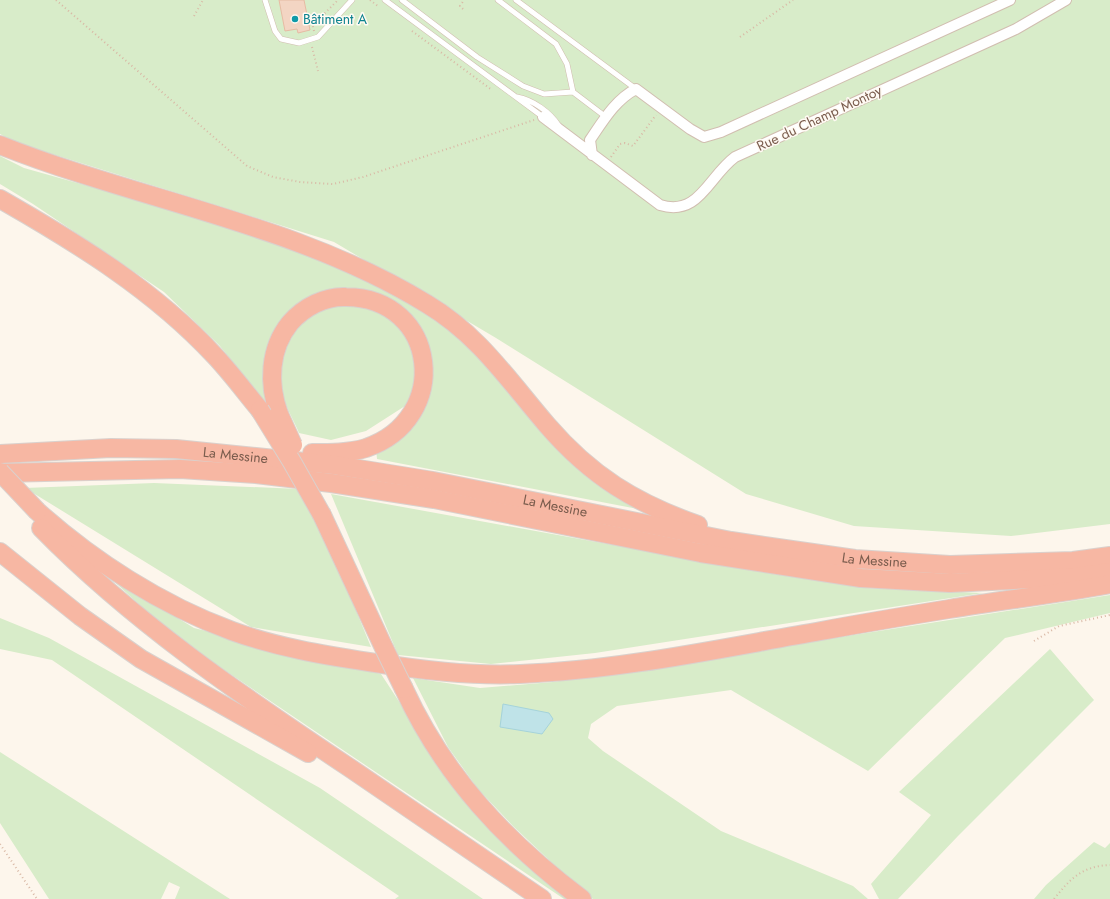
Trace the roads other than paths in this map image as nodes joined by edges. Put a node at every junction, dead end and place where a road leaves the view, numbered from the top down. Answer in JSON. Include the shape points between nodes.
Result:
{"nodes":[{"id":1,"x":265,"y":0,"type":"edge"},
{"id":2,"x":352,"y":0,"type":"edge"},
{"id":3,"x":385,"y":0,"type":"edge"},
{"id":4,"x":402,"y":0,"type":"edge"},
{"id":5,"x":498,"y":0,"type":"edge"},
{"id":6,"x":516,"y":0,"type":"edge"},
{"id":7,"x":1010,"y":0,"type":"edge"},
{"id":8,"x":1066,"y":0,"type":"edge"},
{"id":9,"x":636,"y":89,"type":"junction"},
{"id":10,"x":574,"y":92,"type":"junction"},
{"id":11,"x":514,"y":96,"type":"junction"},
{"id":12,"x":606,"y":117,"type":"junction"},
{"id":13,"x":538,"y":121,"type":"joint"},
{"id":14,"x":563,"y":132,"type":"junction"},
{"id":15,"x":0,"y":145,"type":"edge"},
{"id":16,"x":592,"y":155,"type":"junction"},
{"id":17,"x":0,"y":199,"type":"edge"},
{"id":18,"x":176,"y":449,"type":"junction"},
{"id":19,"x":0,"y":454,"type":"edge"},
{"id":20,"x":0,"y":472,"type":"edge"},
{"id":21,"x":0,"y":483,"type":"edge"},
{"id":22,"x":32,"y":512,"type":"junction"},
{"id":23,"x":326,"y":516,"type":"junction"},
{"id":24,"x":731,"y":541,"type":"junction"},
{"id":25,"x":0,"y":552,"type":"edge"},
{"id":26,"x":1110,"y":556,"type":"edge"},
{"id":27,"x":1110,"y":572,"type":"edge"},
{"id":28,"x":1110,"y":584,"type":"edge"},
{"id":29,"x":381,"y":790,"type":"junction"},
{"id":30,"x":542,"y":899,"type":"edge"},
{"id":31,"x":582,"y":899,"type":"edge"}],
"edges":[{"from":1,"to":2,"type":"lane","via":[[275,32],[281,39],[299,43],[322,34]]},
{"from":3,"to":11,"type":"lane"},
{"from":4,"to":10,"type":"lane","via":[[477,57],[523,86],[544,94]]},
{"from":5,"to":10,"type":"lane","via":[[556,44],[568,64]]},
{"from":6,"to":9,"type":"lane"},
{"from":7,"to":9,"type":"street","name":"Rue du Champ Montoy","via":[[721,132],[704,137]]},
{"from":8,"to":16,"type":"street","name":"Rue du Champ Montoy","via":[[1016,28],[735,157],[724,165],[693,202],[685,206],[670,208],[660,204]]},
{"from":9,"to":12,"type":"street","via":[[624,95]]},
{"from":10,"to":12,"type":"lane"},
{"from":11,"to":13,"type":"lane"},
{"from":11,"to":14,"type":"lane","via":[[543,109],[555,119]]},
{"from":12,"to":16,"type":"street","via":[[590,140]]},
{"from":13,"to":14,"type":"street","name":"Rue du Champ Montoy"},
{"from":14,"to":16,"type":"street","name":"Rue du Champ Montoy"},
{"from":15,"to":24,"type":"highway","via":[[81,175],[276,235],[335,257],[385,280],[429,305],[482,347],[552,430],[603,478],[650,507],[701,526]]},
{"from":17,"to":23,"type":"highway","bridge":true,"via":[[122,275],[153,299],[215,356],[260,410]]},
{"from":18,"to":19,"type":"highway","name":"La Messine","via":[[96,449]]},
{"from":18,"to":23,"type":"highway","bridge":true,"via":[[327,453],[355,451],[380,442],[411,416],[421,396],[425,371],[415,335],[398,314],[388,307],[366,298],[332,298],[303,310],[286,328],[274,354],[272,384],[279,414]]},
{"from":18,"to":24,"type":"highway","name":"La Messine","via":[[334,465],[418,479]]},
{"from":20,"to":22,"type":"highway","bridge":true},
{"from":20,"to":27,"type":"highway","name":"La Messine","via":[[180,469],[331,482],[434,499],[701,554],[861,578],[950,583],[1074,577]]},
{"from":21,"to":22,"type":"highway"},
{"from":22,"to":28,"type":"highway","via":[[152,594],[232,631],[320,654],[459,674],[522,674],[618,665]]},
{"from":22,"to":29,"type":"highway","via":[[62,549],[173,644],[279,721]]},
{"from":23,"to":31,"type":"highway","bridge":true,"via":[[404,689],[424,728],[459,781],[519,847]]},
{"from":24,"to":26,"type":"highway","name":"La Messine","via":[[854,559],[950,565],[1073,561]]},
{"from":25,"to":29,"type":"highway","via":[[80,616],[141,659],[348,778]]},
{"from":29,"to":30,"type":"highway"}]}
